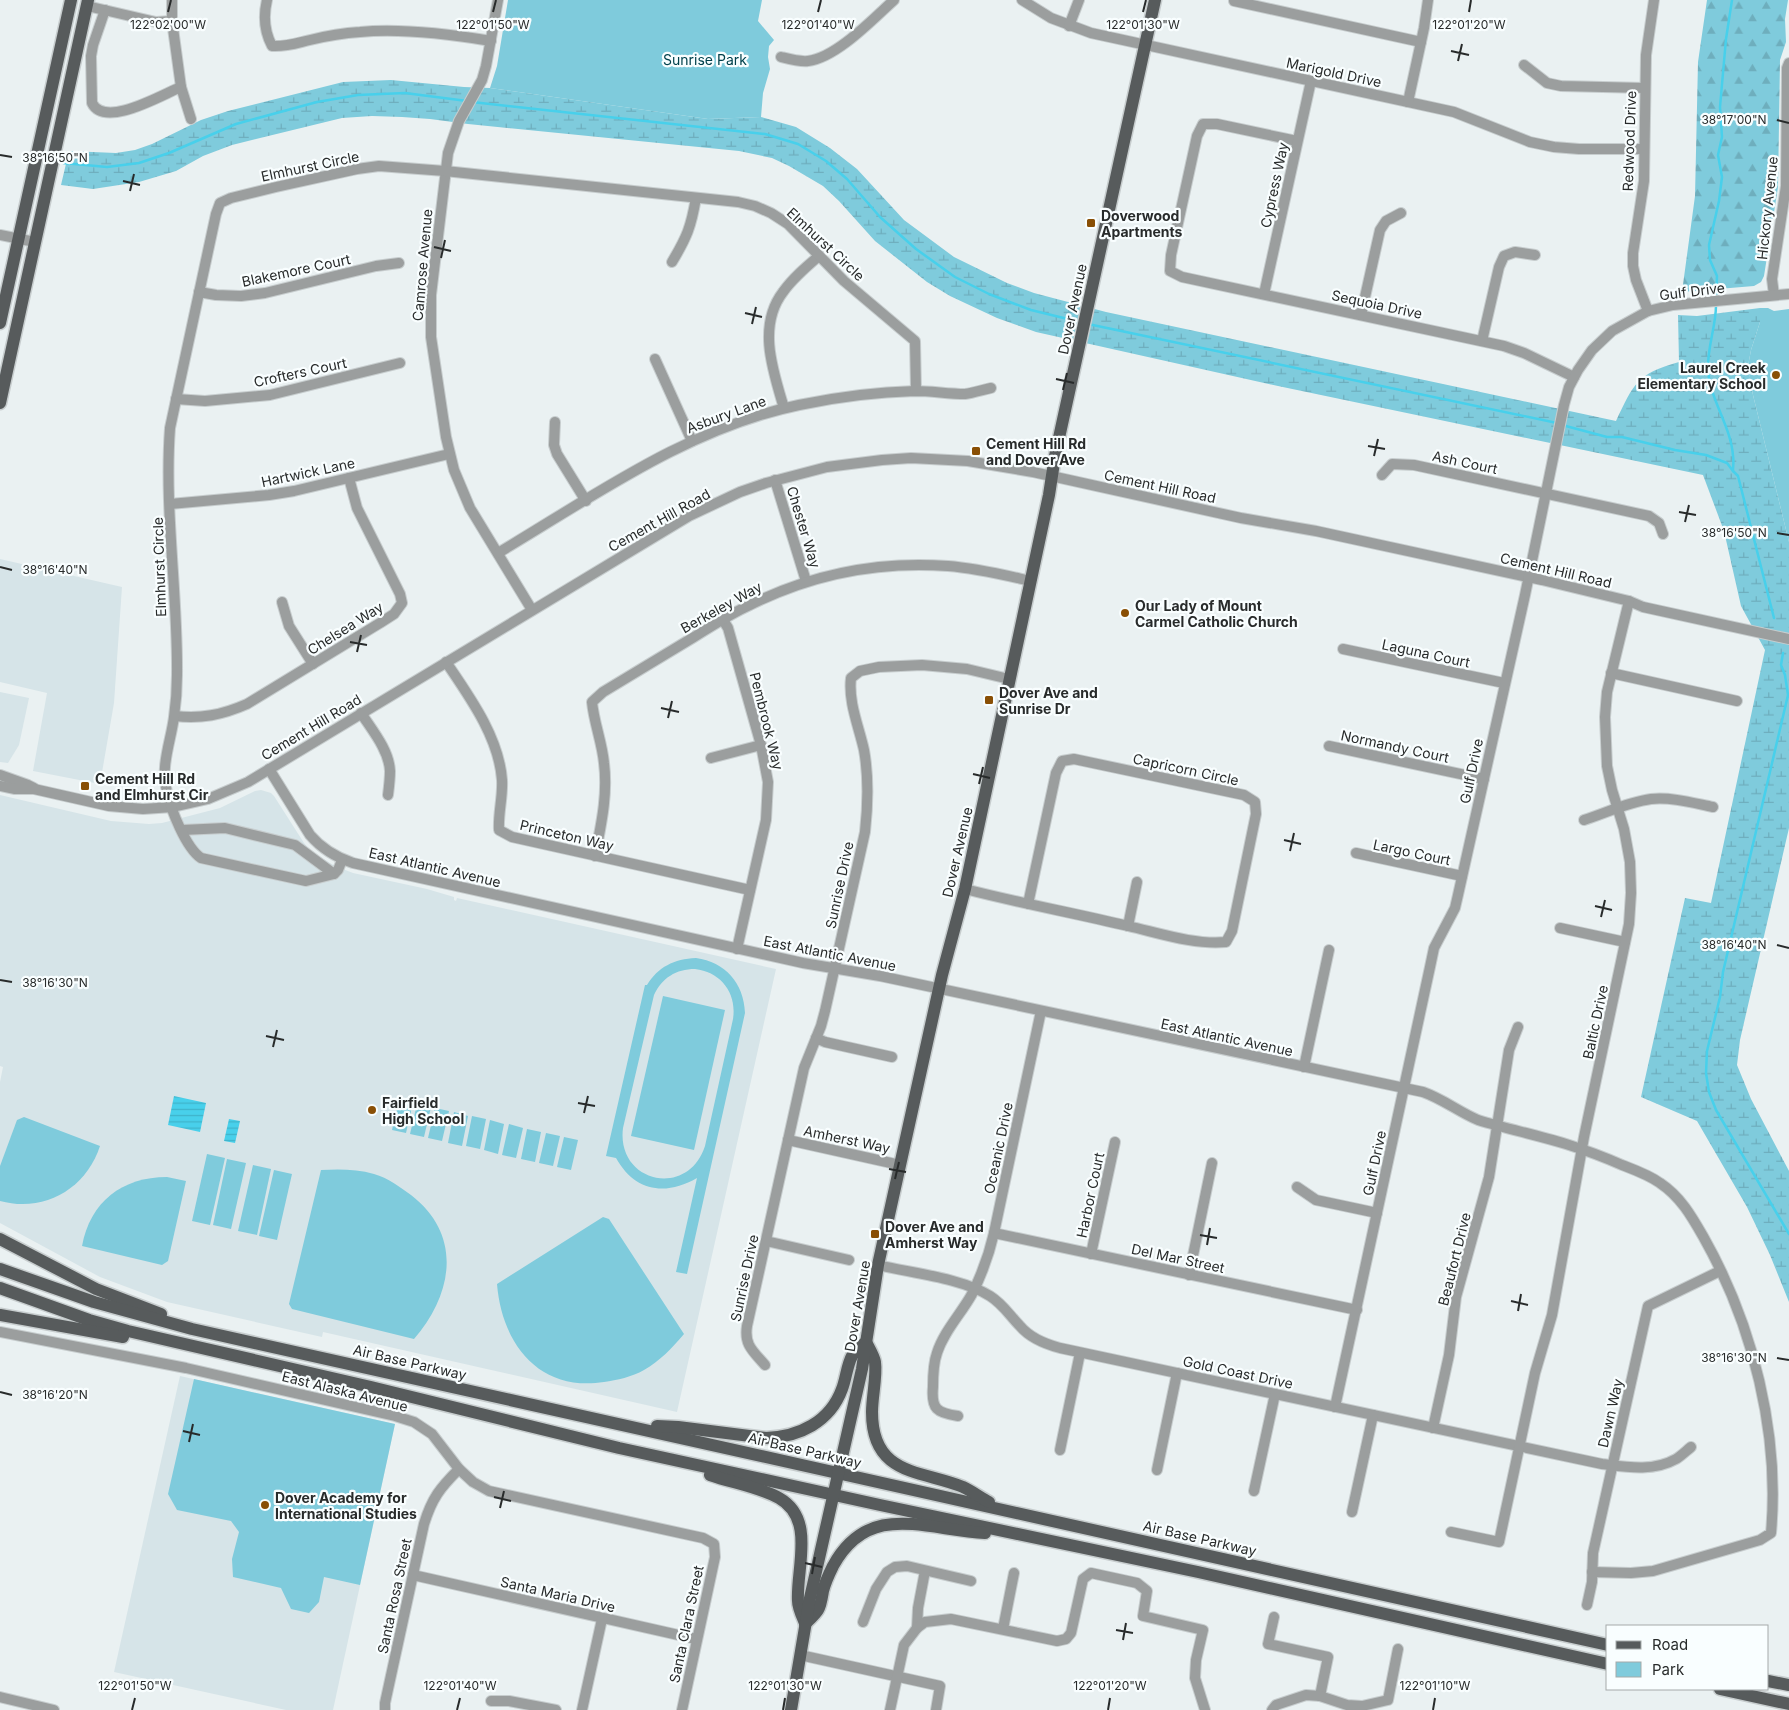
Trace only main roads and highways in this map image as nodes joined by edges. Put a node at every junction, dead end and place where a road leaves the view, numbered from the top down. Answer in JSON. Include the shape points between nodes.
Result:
{"nodes":[{"id":1,"x":71,"y":0,"type":"edge"},
{"id":2,"x":1155,"y":0,"type":"edge"},
{"id":3,"x":87,"y":3,"type":"edge"},
{"id":4,"x":0,"y":323,"type":"edge"},
{"id":5,"x":0,"y":403,"type":"edge"},
{"id":6,"x":0,"y":1238,"type":"edge"},
{"id":7,"x":0,"y":1269,"type":"edge"},
{"id":8,"x":0,"y":1288,"type":"edge"},
{"id":9,"x":0,"y":1315,"type":"edge"},
{"id":10,"x":192,"y":1329,"type":"junction"},
{"id":11,"x":866,"y":1342,"type":"junction"},
{"id":12,"x":188,"y":1346,"type":"junction"},
{"id":13,"x":624,"y":1425,"type":"junction"},
{"id":14,"x":678,"y":1461,"type":"junction"},
{"id":15,"x":838,"y":1473,"type":"junction"},
{"id":16,"x":833,"y":1495,"type":"junction"},
{"id":17,"x":1000,"y":1509,"type":"junction"},
{"id":18,"x":1018,"y":1533,"type":"junction"},
{"id":19,"x":805,"y":1624,"type":"junction"},
{"id":20,"x":1606,"y":1645,"type":"edge"},
{"id":21,"x":1606,"y":1664,"type":"edge"},
{"id":22,"x":1769,"y":1681,"type":"edge"},
{"id":23,"x":1789,"y":1685,"type":"edge"},
{"id":24,"x":1725,"y":1690,"type":"edge"},
{"id":25,"x":1789,"y":1704,"type":"edge"},
{"id":26,"x":791,"y":1710,"type":"edge"}],
"edges":[{"from":1,"to":4,"type":"main road"},
{"from":2,"to":11,"type":"main road","name":"Dover Avenue","via":[[965,889],[939,989],[878,1265]]},
{"from":3,"to":5,"type":"main road"},
{"from":6,"to":10,"type":"main road","via":[[89,1286],[153,1310]]},
{"from":7,"to":10,"type":"main road","name":"Air Base Parkway","via":[[94,1302]]},
{"from":8,"to":12,"type":"main road","via":[[89,1320]]},
{"from":9,"to":12,"type":"main road"},
{"from":10,"to":13,"type":"main road","name":"Air Base Parkway"},
{"from":11,"to":13,"type":"main road","via":[[852,1356],[842,1389],[832,1408],[815,1425],[803,1431],[780,1438],[766,1438],[678,1427]]},
{"from":11,"to":15,"type":"main road","name":"Dover Avenue"},
{"from":11,"to":17,"type":"main road","via":[[875,1362],[873,1428],[882,1450],[899,1467],[963,1487]]},
{"from":12,"to":14,"type":"main road"},
{"from":13,"to":15,"type":"main road","name":"Air Base Parkway"},
{"from":14,"to":16,"type":"main road"},
{"from":14,"to":19,"type":"main road","via":[[701,1472],[770,1494],[792,1510],[802,1531],[798,1603]]},
{"from":15,"to":16,"type":"main road","name":"Dover Avenue"},
{"from":15,"to":17,"type":"main road","name":"Air Base Parkway"},
{"from":16,"to":18,"type":"main road"},
{"from":16,"to":19,"type":"main road","name":"Dover Avenue"},
{"from":17,"to":20,"type":"main road","name":"Air Base Parkway"},
{"from":18,"to":19,"type":"main road","via":[[961,1532],[908,1523],[885,1524],[867,1531],[850,1543],[839,1557],[828,1577],[819,1609]]},
{"from":18,"to":21,"type":"main road"},
{"from":19,"to":26,"type":"main road","name":"Dover Avenue"},
{"from":22,"to":23,"type":"main road"},
{"from":24,"to":25,"type":"main road"}]}
